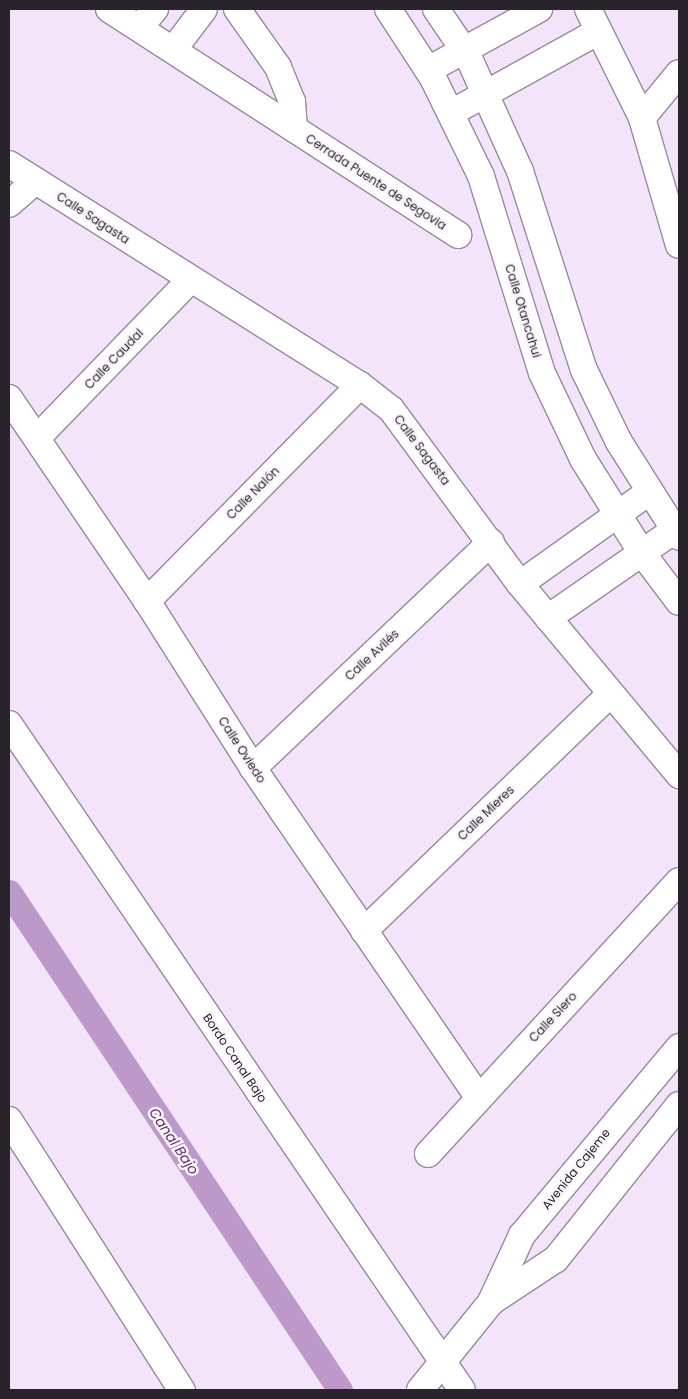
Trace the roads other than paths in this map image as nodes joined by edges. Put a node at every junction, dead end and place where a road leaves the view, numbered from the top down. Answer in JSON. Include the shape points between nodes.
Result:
{"nodes":[{"id":1,"x":109,"y":9,"type":"edge"},
{"id":2,"x":204,"y":9,"type":"edge"},
{"id":3,"x":237,"y":9,"type":"edge"},
{"id":4,"x":388,"y":9,"type":"edge"},
{"id":5,"x":436,"y":9,"type":"edge"},
{"id":6,"x":539,"y":9,"type":"edge"},
{"id":7,"x":147,"y":19,"type":"edge"},
{"id":8,"x":594,"y":20,"type":"edge"},
{"id":9,"x":173,"y":50,"type":"junction"},
{"id":10,"x":464,"y":51,"type":"junction"},
{"id":11,"x":428,"y":70,"type":"junction"},
{"id":12,"x":679,"y":73,"type":"edge"},
{"id":13,"x":485,"y":94,"type":"junction"},
{"id":14,"x":450,"y":113,"type":"junction"},
{"id":15,"x":642,"y":118,"type":"junction"},
{"id":16,"x":294,"y":129,"type":"junction"},
{"id":17,"x":9,"y":164,"type":"edge"},
{"id":18,"x":35,"y":180,"type":"junction"},
{"id":19,"x":9,"y":204,"type":"edge"},
{"id":20,"x":458,"y":235,"type":"dead end"},
{"id":21,"x":679,"y":245,"type":"edge"},
{"id":22,"x":190,"y":280,"type":"junction"},
{"id":23,"x":360,"y":385,"type":"junction"},
{"id":24,"x":9,"y":398,"type":"edge"},
{"id":25,"x":38,"y":438,"type":"junction"},
{"id":26,"x":649,"y":492,"type":"junction"},
{"id":27,"x":617,"y":514,"type":"junction"},
{"id":28,"x":676,"y":534,"type":"edge"},
{"id":29,"x":491,"y":542,"type":"junction"},
{"id":30,"x":642,"y":553,"type":"junction"},
{"id":31,"x":520,"y":584,"type":"junction"},
{"id":32,"x":147,"y":601,"type":"junction"},
{"id":33,"x":679,"y":602,"type":"edge"},
{"id":34,"x":548,"y":618,"type":"junction"},
{"id":35,"x":609,"y":696,"type":"junction"},
{"id":36,"x":9,"y":724,"type":"edge"},
{"id":37,"x":253,"y":768,"type":"junction"},
{"id":38,"x":679,"y":775,"type":"edge"},
{"id":39,"x":679,"y":881,"type":"edge"},
{"id":40,"x":364,"y":931,"type":"junction"},
{"id":41,"x":679,"y":1047,"type":"edge"},
{"id":42,"x":479,"y":1098,"type":"junction"},
{"id":43,"x":679,"y":1105,"type":"edge"},
{"id":44,"x":9,"y":1120,"type":"edge"},
{"id":45,"x":428,"y":1154,"type":"dead end"},
{"id":46,"x":490,"y":1302,"type":"junction"},
{"id":47,"x":443,"y":1361,"type":"junction"},
{"id":48,"x":422,"y":1388,"type":"edge"},
{"id":49,"x":182,"y":1390,"type":"edge"},
{"id":50,"x":462,"y":1390,"type":"edge"}],
"edges":[{"from":1,"to":7,"type":"street","name":"Cerrada Puente de Segovia"},
{"from":2,"to":9,"type":"street"},
{"from":3,"to":16,"type":"street","name":"Cerrada Puente de Segovia","via":[[278,67],[292,100]]},
{"from":4,"to":11,"type":"street","name":"Calle Otancahui"},
{"from":5,"to":10,"type":"street"},
{"from":6,"to":10,"type":"street"},
{"from":7,"to":9,"type":"street","name":"Cerrada Puente de Segovia"},
{"from":8,"to":13,"type":"street"},
{"from":8,"to":15,"type":"street"},
{"from":9,"to":16,"type":"street","name":"Cerrada Puente de Segovia"},
{"from":10,"to":11,"type":"street"},
{"from":10,"to":13,"type":"street"},
{"from":11,"to":14,"type":"street","name":"Calle Otancahui"},
{"from":12,"to":15,"type":"street"},
{"from":13,"to":14,"type":"street"},
{"from":13,"to":26,"type":"street","via":[[520,171],[584,370]]},
{"from":14,"to":27,"type":"street","name":"Calle Otancahui","via":[[481,176],[542,373],[583,459]]},
{"from":15,"to":21,"type":"street"},
{"from":16,"to":20,"type":"street","name":"Cerrada Puente de Segovia"},
{"from":17,"to":18,"type":"street","name":"Calle Sagasta"},
{"from":18,"to":19,"type":"street"},
{"from":18,"to":22,"type":"street","name":"Calle Sagasta"},
{"from":22,"to":23,"type":"street","name":"Calle Sagasta"},
{"from":22,"to":25,"type":"street","name":"Calle Caudal"},
{"from":23,"to":29,"type":"street","name":"Calle Sagasta","via":[[402,421]]},
{"from":23,"to":32,"type":"street","name":"Calle Nalón"},
{"from":24,"to":25,"type":"street","name":"Calle Oviedo"},
{"from":25,"to":32,"type":"street","name":"Calle Oviedo"},
{"from":26,"to":27,"type":"street"},
{"from":26,"to":28,"type":"street"},
{"from":27,"to":30,"type":"street","name":"Calle Otancahui"},
{"from":27,"to":31,"type":"street"},
{"from":28,"to":30,"type":"street"},
{"from":29,"to":31,"type":"street","name":"Calle Sagasta"},
{"from":29,"to":37,"type":"street","name":"Calle Avilés"},
{"from":30,"to":33,"type":"street","name":"Calle Otancahui"},
{"from":30,"to":34,"type":"street"},
{"from":31,"to":34,"type":"street","name":"Calle Sagasta"},
{"from":32,"to":37,"type":"street","name":"Calle Oviedo"},
{"from":34,"to":35,"type":"street","name":"Calle Sagasta"},
{"from":35,"to":38,"type":"street","name":"Calle Sagasta"},
{"from":35,"to":40,"type":"street","name":"Calle Mieres"},
{"from":36,"to":47,"type":"street","name":"Bordo Canal Bajo"},
{"from":37,"to":40,"type":"street","name":"Calle Oviedo"},
{"from":39,"to":42,"type":"street","name":"Calle Siero"},
{"from":40,"to":42,"type":"street","name":"Calle Oviedo"},
{"from":41,"to":46,"type":"street","name":"Avenida Cajeme","via":[[522,1235]]},
{"from":42,"to":45,"type":"street","name":"Calle Siero"},
{"from":43,"to":46,"type":"street","name":"Avenida Cajeme","via":[[556,1259]]},
{"from":44,"to":49,"type":"street"},
{"from":46,"to":47,"type":"street","name":"Avenida Cajeme"},
{"from":47,"to":48,"type":"street","name":"Avenida Cajeme"},
{"from":47,"to":50,"type":"street","name":"Bordo Canal Bajo"}]}
